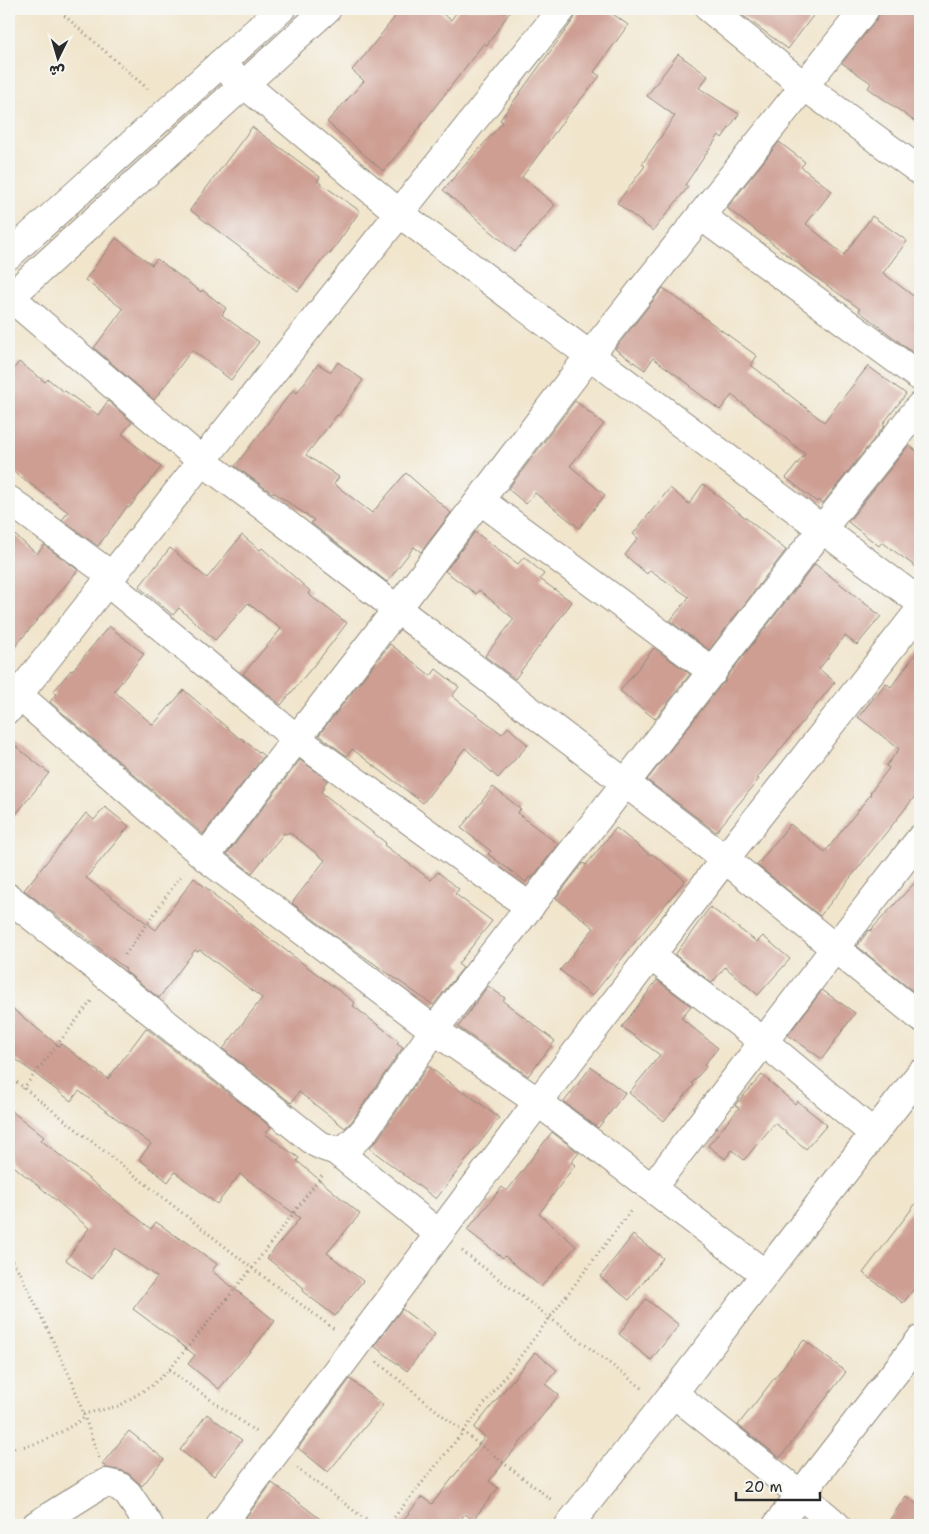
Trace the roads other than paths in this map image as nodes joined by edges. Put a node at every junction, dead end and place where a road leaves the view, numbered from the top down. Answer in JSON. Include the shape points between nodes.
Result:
{"nodes":[{"id":1,"x":281,"y":9,"type":"edge"},
{"id":2,"x":327,"y":9,"type":"edge"},
{"id":3,"x":562,"y":9,"type":"edge"},
{"id":4,"x":710,"y":9,"type":"edge"},
{"id":5,"x":864,"y":9,"type":"edge"},
{"id":6,"x":220,"y":64,"type":"junction"},
{"id":7,"x":244,"y":84,"type":"junction"},
{"id":8,"x":804,"y":86,"type":"junction"},
{"id":9,"x":920,"y":171,"type":"edge"},
{"id":10,"x":399,"y":212,"type":"junction"},
{"id":11,"x":701,"y":216,"type":"junction"},
{"id":12,"x":9,"y":255,"type":"edge"},
{"id":13,"x":9,"y":297,"type":"edge"},
{"id":14,"x":590,"y":355,"type":"junction"},
{"id":15,"x":920,"y":378,"type":"edge"},
{"id":16,"x":920,"y":406,"type":"edge"},
{"id":17,"x":202,"y":461,"type":"junction"},
{"id":18,"x":9,"y":500,"type":"edge"},
{"id":19,"x":480,"y":500,"type":"junction"},
{"id":20,"x":823,"y":528,"type":"junction"},
{"id":21,"x":109,"y":579,"type":"junction"},
{"id":22,"x":920,"y":602,"type":"edge"},
{"id":23,"x":397,"y":610,"type":"junction"},
{"id":24,"x":920,"y":610,"type":"edge"},
{"id":25,"x":713,"y":672,"type":"junction"},
{"id":26,"x":12,"y":697,"type":"edge"},
{"id":27,"x":297,"y":739,"type":"junction"},
{"id":28,"x":627,"y":783,"type":"junction"},
{"id":29,"x":920,"y":839,"type":"edge"},
{"id":30,"x":205,"y":857,"type":"junction"},
{"id":31,"x":725,"y":859,"type":"junction"},
{"id":32,"x":9,"y":898,"type":"edge"},
{"id":33,"x":530,"y":907,"type":"junction"},
{"id":34,"x":835,"y":948,"type":"junction"},
{"id":35,"x":651,"y":956,"type":"junction"},
{"id":36,"x":920,"y":1017,"type":"edge"},
{"id":37,"x":434,"y":1030,"type":"junction"},
{"id":38,"x":763,"y":1042,"type":"junction"},
{"id":39,"x":920,"y":1074,"type":"edge"},
{"id":40,"x":538,"y":1102,"type":"junction"},
{"id":41,"x":874,"y":1134,"type":"junction"},
{"id":42,"x":337,"y":1151,"type":"junction"},
{"id":43,"x":650,"y":1188,"type":"junction"},
{"id":44,"x":439,"y":1234,"type":"junction"},
{"id":45,"x":765,"y":1274,"type":"junction"},
{"id":46,"x":920,"y":1340,"type":"edge"},
{"id":47,"x":669,"y":1399,"type":"junction"},
{"id":48,"x":802,"y":1495,"type":"junction"},
{"id":49,"x":572,"y":1521,"type":"edge"},
{"id":50,"x":36,"y":1525,"type":"edge"},
{"id":51,"x":149,"y":1525,"type":"edge"},
{"id":52,"x":221,"y":1525,"type":"edge"},
{"id":53,"x":777,"y":1525,"type":"edge"},
{"id":54,"x":836,"y":1525,"type":"edge"}],
"edges":[{"from":1,"to":6,"type":"street"},
{"from":2,"to":7,"type":"street"},
{"from":3,"to":10,"type":"street"},
{"from":4,"to":8,"type":"street"},
{"from":5,"to":8,"type":"street"},
{"from":6,"to":7,"type":"street"},
{"from":6,"to":12,"type":"street"},
{"from":7,"to":10,"type":"street"},
{"from":7,"to":13,"type":"street"},
{"from":8,"to":9,"type":"street"},
{"from":8,"to":11,"type":"street"},
{"from":10,"to":14,"type":"street"},
{"from":10,"to":17,"type":"street"},
{"from":11,"to":14,"type":"street"},
{"from":11,"to":15,"type":"street"},
{"from":13,"to":17,"type":"street"},
{"from":14,"to":19,"type":"street"},
{"from":14,"to":20,"type":"street"},
{"from":16,"to":20,"type":"street"},
{"from":17,"to":21,"type":"street"},
{"from":17,"to":23,"type":"street"},
{"from":18,"to":21,"type":"street"},
{"from":19,"to":23,"type":"street"},
{"from":19,"to":25,"type":"street"},
{"from":20,"to":22,"type":"street"},
{"from":20,"to":25,"type":"street"},
{"from":21,"to":26,"type":"street"},
{"from":21,"to":27,"type":"street"},
{"from":23,"to":27,"type":"street"},
{"from":23,"to":28,"type":"street"},
{"from":24,"to":31,"type":"street"},
{"from":25,"to":28,"type":"street"},
{"from":26,"to":30,"type":"street"},
{"from":27,"to":30,"type":"street"},
{"from":27,"to":33,"type":"street"},
{"from":28,"to":31,"type":"street"},
{"from":28,"to":33,"type":"street"},
{"from":29,"to":34,"type":"street"},
{"from":30,"to":37,"type":"street"},
{"from":31,"to":34,"type":"street"},
{"from":31,"to":35,"type":"street"},
{"from":32,"to":42,"type":"street","via":[[316,1143]]},
{"from":33,"to":37,"type":"street"},
{"from":34,"to":36,"type":"street"},
{"from":34,"to":38,"type":"street"},
{"from":35,"to":38,"type":"street"},
{"from":35,"to":40,"type":"street"},
{"from":37,"to":40,"type":"street"},
{"from":37,"to":42,"type":"street","via":[[364,1132]]},
{"from":38,"to":41,"type":"street"},
{"from":38,"to":43,"type":"street"},
{"from":39,"to":41,"type":"street"},
{"from":40,"to":43,"type":"street"},
{"from":40,"to":44,"type":"street"},
{"from":41,"to":45,"type":"street"},
{"from":42,"to":44,"type":"street"},
{"from":43,"to":45,"type":"street"},
{"from":44,"to":52,"type":"street"},
{"from":45,"to":47,"type":"street"},
{"from":46,"to":48,"type":"street"},
{"from":47,"to":48,"type":"street"},
{"from":47,"to":49,"type":"street"},
{"from":48,"to":53,"type":"street"},
{"from":48,"to":54,"type":"street"},
{"from":50,"to":51,"type":"street","via":[[106,1483],[119,1486],[128,1494]]}]}
